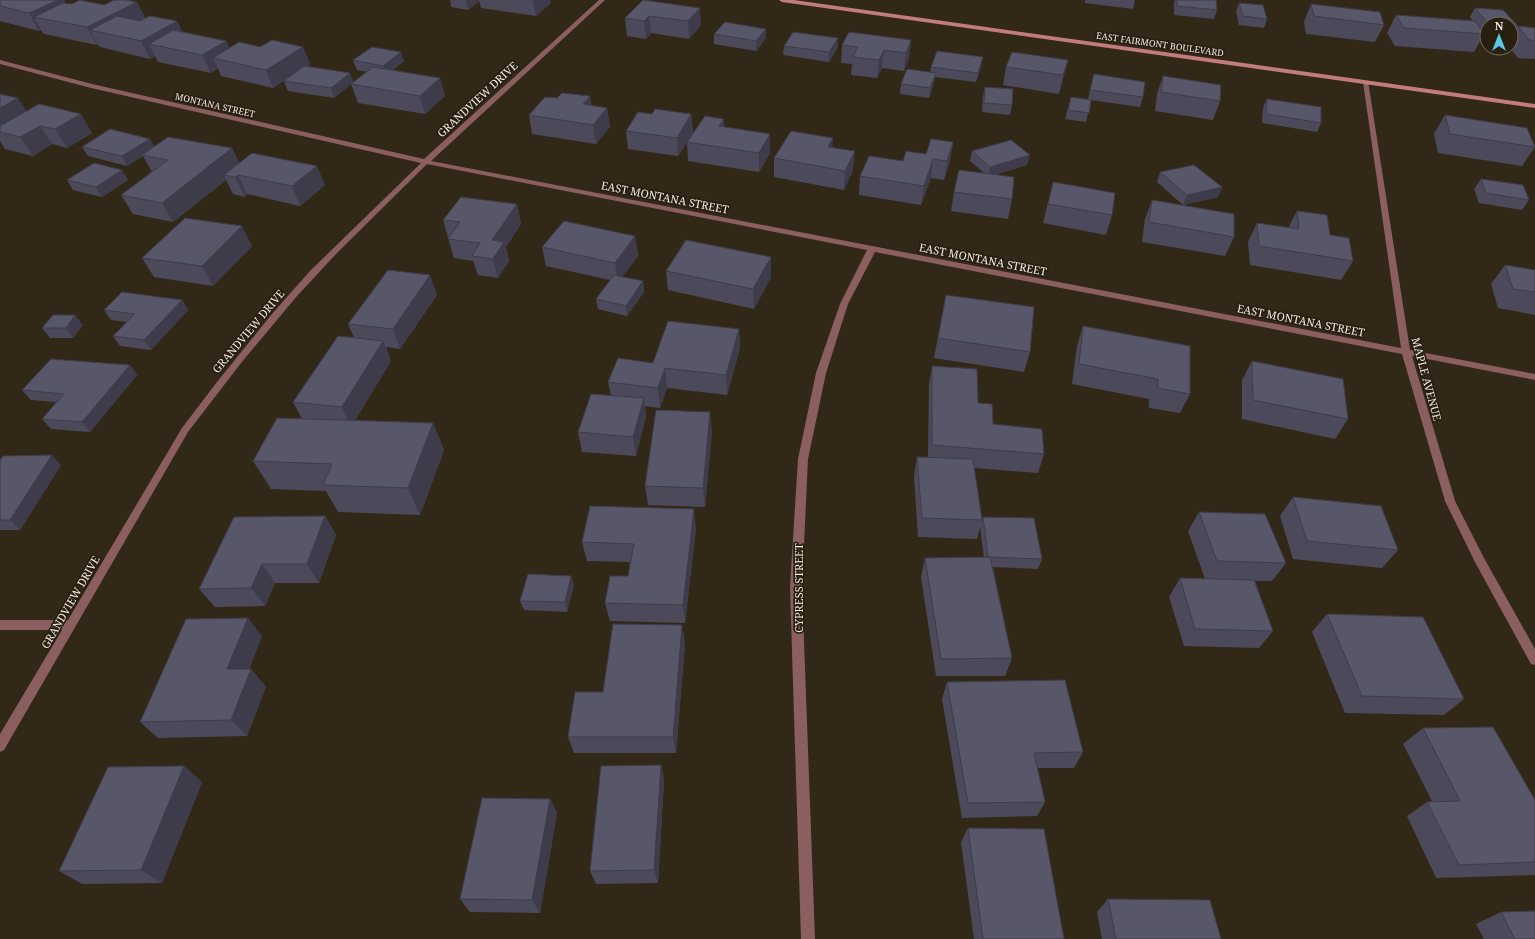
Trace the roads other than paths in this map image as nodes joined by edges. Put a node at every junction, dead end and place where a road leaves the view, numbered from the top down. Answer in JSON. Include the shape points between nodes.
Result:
{"nodes":[{"id":1,"x":602,"y":0,"type":"edge"},
{"id":2,"x":782,"y":0,"type":"edge"},
{"id":3,"x":0,"y":62,"type":"edge"},
{"id":4,"x":1366,"y":82,"type":"junction"},
{"id":5,"x":1535,"y":106,"type":"edge"},
{"id":6,"x":426,"y":162,"type":"junction"},
{"id":7,"x":872,"y":249,"type":"junction"},
{"id":8,"x":1406,"y":352,"type":"junction"},
{"id":9,"x":1535,"y":377,"type":"edge"},
{"id":10,"x":0,"y":625,"type":"edge"},
{"id":11,"x":70,"y":625,"type":"junction"},
{"id":12,"x":1535,"y":660,"type":"edge"},
{"id":13,"x":0,"y":746,"type":"edge"},
{"id":14,"x":808,"y":939,"type":"edge"}],
"edges":[{"from":1,"to":6,"type":"street","name":"GRANDVIEW DRIVE"},
{"from":2,"to":4,"type":"street","name":"EAST FAIRMONT BOULEVARD"},
{"from":3,"to":6,"type":"street","name":"MONTANA STREET","via":[[91,86]]},
{"from":4,"to":5,"type":"street","name":"EAST FAIRMONT BOULEVARD"},
{"from":4,"to":8,"type":"street","name":"MAPLE AVENUE"},
{"from":6,"to":7,"type":"street","name":"EAST MONTANA STREET"},
{"from":6,"to":11,"type":"street","name":"GRANDVIEW DRIVE","via":[[333,252],[277,313],[218,386],[185,430]]},
{"from":7,"to":8,"type":"street","name":"EAST MONTANA STREET"},
{"from":7,"to":14,"type":"street","name":"CYPRESS STREET","via":[[842,311],[821,373],[802,459],[796,587]]},
{"from":8,"to":9,"type":"street","name":"EAST MONTANA STREET"},
{"from":8,"to":12,"type":"street","name":"MAPLE AVENUE","via":[[1450,501]]},
{"from":10,"to":11,"type":"street"},
{"from":11,"to":13,"type":"street","name":"GRANDVIEW DRIVE"}]}
